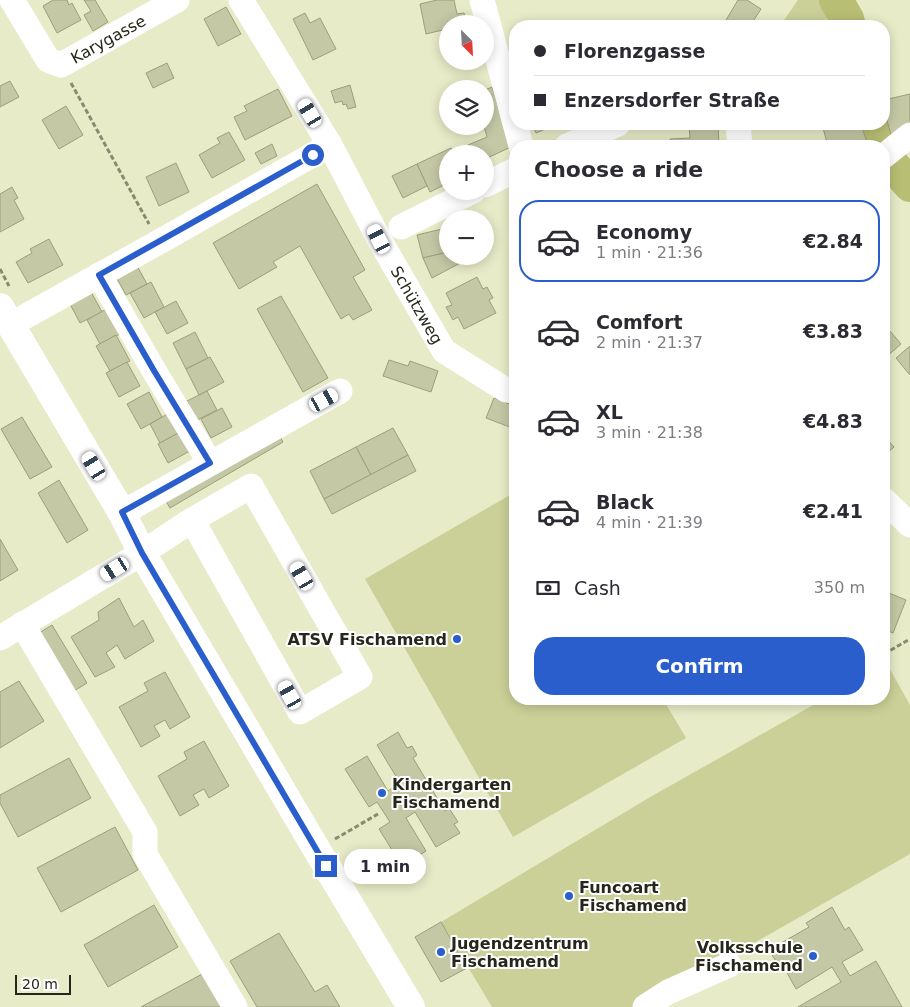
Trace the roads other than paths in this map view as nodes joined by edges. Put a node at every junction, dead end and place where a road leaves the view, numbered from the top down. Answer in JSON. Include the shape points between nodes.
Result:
{"nodes":[{"id":1,"x":12,"y":0,"type":"edge"},
{"id":2,"x":177,"y":0,"type":"edge"},
{"id":3,"x":241,"y":0,"type":"edge"},
{"id":4,"x":482,"y":0,"type":"edge"},
{"id":5,"x":509,"y":101,"type":"edge"},
{"id":6,"x":604,"y":130,"type":"edge"},
{"id":7,"x":581,"y":140,"type":"edge"},
{"id":8,"x":330,"y":145,"type":"junction"},
{"id":9,"x":509,"y":173,"type":"edge"},
{"id":10,"x":494,"y":180,"type":"edge"},
{"id":11,"x":455,"y":200,"type":"edge"},
{"id":12,"x":401,"y":227,"type":"dead end"},
{"id":13,"x":99,"y":275,"type":"junction"},
{"id":14,"x":5,"y":316,"type":"edge"},
{"id":15,"x":340,"y":391,"type":"dead end"},
{"id":16,"x":509,"y":391,"type":"edge"},
{"id":17,"x":210,"y":463,"type":"junction"},
{"id":18,"x":890,"y":506,"type":"edge"},
{"id":19,"x":122,"y":512,"type":"junction"},
{"id":20,"x":192,"y":520,"type":"junction"},
{"id":21,"x":910,"y":525,"type":"edge"},
{"id":22,"x":142,"y":553,"type":"junction"},
{"id":23,"x":22,"y":624,"type":"junction"},
{"id":24,"x":0,"y":638,"type":"edge"},
{"id":25,"x":729,"y":965,"type":"dead end"},
{"id":26,"x":235,"y":1007,"type":"edge"},
{"id":27,"x":411,"y":1007,"type":"edge"},
{"id":28,"x":645,"y":1007,"type":"edge"}],
"edges":[{"from":1,"to":2,"type":"street","name":"Karygasse","via":[[48,60],[61,65]]},
{"from":3,"to":8,"type":"street","name":"Schützweg"},
{"from":4,"to":5,"type":"street"},
{"from":6,"to":7,"type":"street"},
{"from":8,"to":13,"type":"street"},
{"from":8,"to":16,"type":"street","name":"Schützweg","via":[[379,239],[444,351]]},
{"from":9,"to":10,"type":"street"},
{"from":11,"to":12,"type":"street"},
{"from":13,"to":14,"type":"street"},
{"from":13,"to":17,"type":"street"},
{"from":14,"to":19,"type":"main road"},
{"from":15,"to":17,"type":"street"},
{"from":17,"to":19,"type":"street"},
{"from":18,"to":21,"type":"street"},
{"from":19,"to":22,"type":"main road"},
{"from":20,"to":20,"type":"street","via":[[251,486],[360,678],[300,712]]},
{"from":20,"to":22,"type":"street"},
{"from":22,"to":23,"type":"street"},
{"from":22,"to":27,"type":"main road"},
{"from":23,"to":24,"type":"street"},
{"from":23,"to":26,"type":"street","via":[[145,832],[145,854]]},
{"from":25,"to":28,"type":"street","via":[[668,992]]}]}
